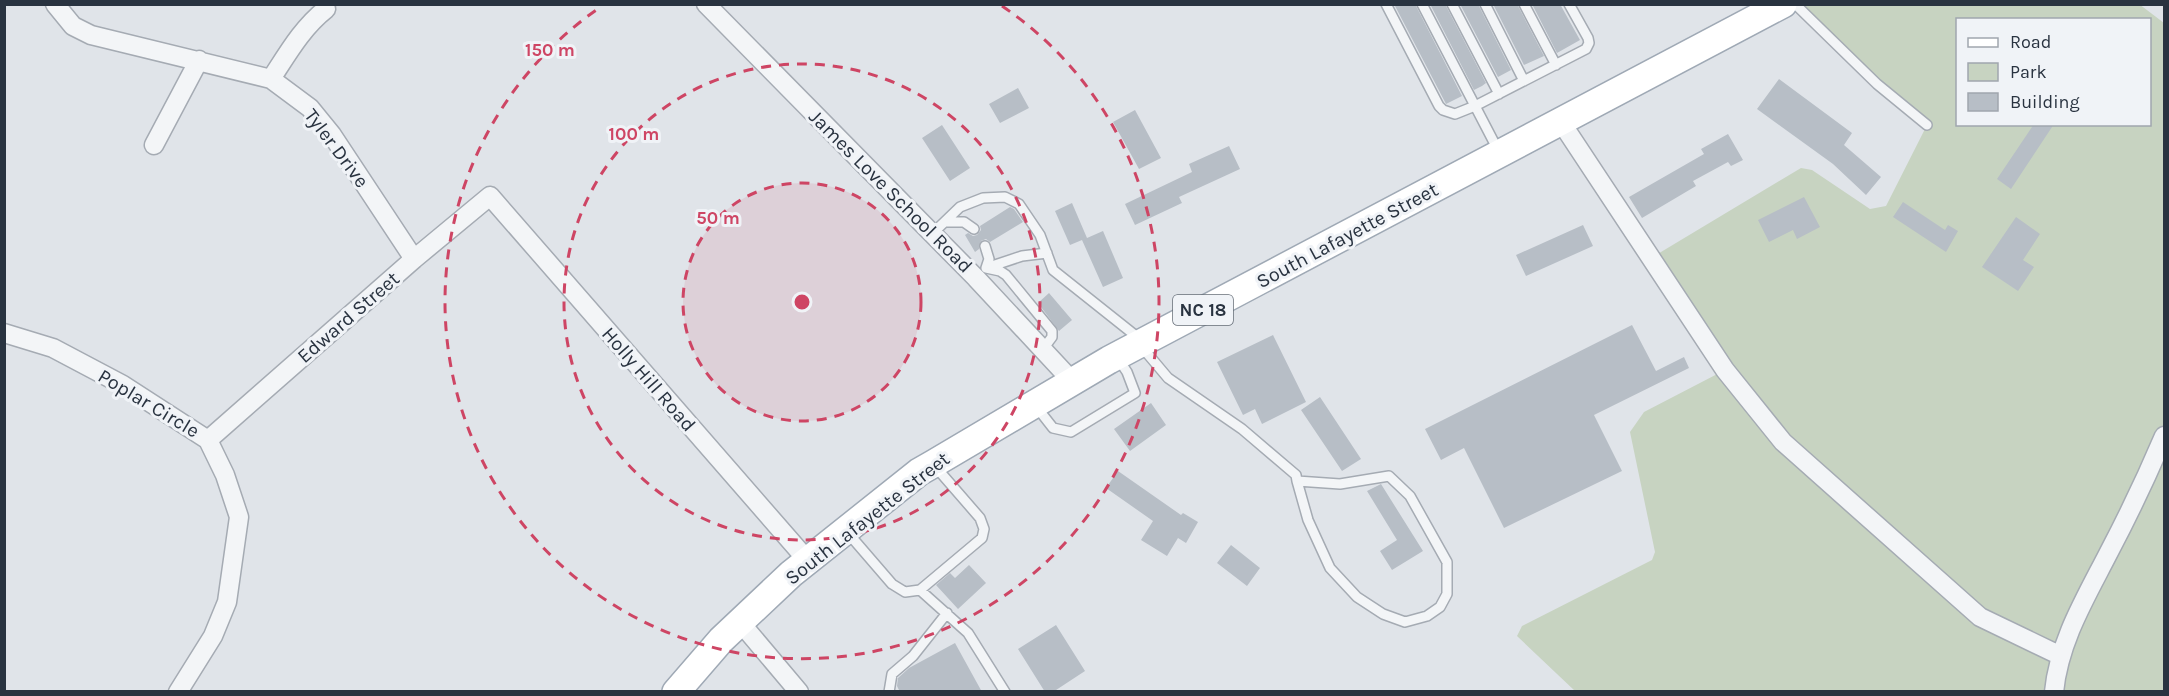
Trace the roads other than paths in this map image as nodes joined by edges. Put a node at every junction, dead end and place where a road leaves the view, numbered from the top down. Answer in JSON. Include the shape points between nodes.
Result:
{"nodes":[{"id":1,"x":55,"y":4,"type":"edge"},
{"id":2,"x":706,"y":4,"type":"edge"},
{"id":3,"x":1386,"y":4,"type":"edge"},
{"id":4,"x":1422,"y":4,"type":"edge"},
{"id":5,"x":1452,"y":4,"type":"edge"},
{"id":6,"x":1485,"y":4,"type":"edge"},
{"id":7,"x":1524,"y":4,"type":"edge"},
{"id":8,"x":1569,"y":4,"type":"edge"},
{"id":9,"x":1783,"y":4,"type":"edge"},
{"id":10,"x":1795,"y":4,"type":"edge"},
{"id":11,"x":326,"y":9,"type":"dead end"},
{"id":12,"x":199,"y":60,"type":"junction"},
{"id":13,"x":1556,"y":65,"type":"junction"},
{"id":14,"x":271,"y":79,"type":"junction"},
{"id":15,"x":1524,"y":81,"type":"junction"},
{"id":16,"x":1499,"y":94,"type":"junction"},
{"id":17,"x":1475,"y":106,"type":"junction"},
{"id":18,"x":1561,"y":122,"type":"junction"},
{"id":19,"x":1927,"y":125,"type":"dead end"},
{"id":20,"x":154,"y":145,"type":"dead end"},
{"id":21,"x":1500,"y":154,"type":"junction"},
{"id":22,"x":490,"y":196,"type":"joint"},
{"id":23,"x":939,"y":228,"type":"junction"},
{"id":24,"x":974,"y":229,"type":"dead end"},
{"id":25,"x":985,"y":246,"type":"dead end"},
{"id":26,"x":1047,"y":253,"type":"junction"},
{"id":27,"x":414,"y":259,"type":"junction"},
{"id":28,"x":981,"y":273,"type":"junction"},
{"id":29,"x":4,"y":333,"type":"edge"},
{"id":30,"x":1133,"y":347,"type":"junction"},
{"id":31,"x":1072,"y":381,"type":"junction"},
{"id":32,"x":1033,"y":404,"type":"junction"},
{"id":33,"x":2164,"y":436,"type":"edge"},
{"id":34,"x":208,"y":440,"type":"junction"},
{"id":35,"x":933,"y":464,"type":"junction"},
{"id":36,"x":1297,"y":481,"type":"junction"},
{"id":37,"x":846,"y":531,"type":"junction"},
{"id":38,"x":808,"y":561,"type":"junction"},
{"id":39,"x":920,"y":590,"type":"junction"},
{"id":40,"x":947,"y":613,"type":"junction"},
{"id":41,"x":740,"y":622,"type":"junction"},
{"id":42,"x":2061,"y":656,"type":"junction"},
{"id":43,"x":178,"y":692,"type":"edge"},
{"id":44,"x":676,"y":692,"type":"edge"},
{"id":45,"x":799,"y":692,"type":"edge"},
{"id":46,"x":889,"y":692,"type":"edge"},
{"id":47,"x":1005,"y":692,"type":"edge"},
{"id":48,"x":2054,"y":692,"type":"edge"}],
"edges":[{"from":1,"to":12,"type":"street","name":"Tyler Drive","via":[[73,26],[91,34]]},
{"from":2,"to":23,"type":"street","name":"James Love School Road"},
{"from":3,"to":17,"type":"lane","via":[[1439,106],[1455,114]]},
{"from":4,"to":17,"type":"lane"},
{"from":5,"to":16,"type":"lane"},
{"from":6,"to":15,"type":"lane"},
{"from":7,"to":13,"type":"lane"},
{"from":8,"to":13,"type":"lane","via":[[1589,43],[1582,52]]},
{"from":9,"to":18,"type":"main road","name":"South Lafayette Street","number":"NC 18"},
{"from":10,"to":19,"type":"lane","via":[[1877,84]]},
{"from":11,"to":14,"type":"street","via":[[301,32]]},
{"from":12,"to":14,"type":"street","name":"Tyler Drive"},
{"from":12,"to":20,"type":"street"},
{"from":13,"to":15,"type":"lane"},
{"from":14,"to":27,"type":"street","name":"Tyler Drive","via":[[310,108],[332,135]]},
{"from":15,"to":16,"type":"lane"},
{"from":16,"to":17,"type":"lane"},
{"from":17,"to":21,"type":"lane"},
{"from":18,"to":21,"type":"main road","name":"South Lafayette Street","number":"NC 18"},
{"from":18,"to":42,"type":"street","via":[[1725,370],[1783,442],[1980,617]]},
{"from":21,"to":30,"type":"main road","name":"South Lafayette Street","number":"NC 18"},
{"from":22,"to":27,"type":"street","name":"Edward Street"},
{"from":22,"to":38,"type":"street","name":"Holly Hill Road"},
{"from":23,"to":24,"type":"lane","via":[[964,222]]},
{"from":23,"to":26,"type":"lane","via":[[960,207],[983,198],[1005,197],[1019,204]]},
{"from":23,"to":28,"type":"street","name":"James Love School Road"},
{"from":25,"to":28,"type":"lane","via":[[989,259]]},
{"from":26,"to":28,"type":"lane","via":[[1022,256]]},
{"from":26,"to":30,"type":"lane","via":[[1053,270],[1083,293]]},
{"from":27,"to":34,"type":"street","name":"Edward Street"},
{"from":28,"to":31,"type":"street","name":"James Love School Road"},
{"from":29,"to":34,"type":"street","name":"Poplar Circle","via":[[53,348],[123,385]]},
{"from":30,"to":31,"type":"main road","name":"South Lafayette Street","number":"NC 18"},
{"from":30,"to":32,"type":"lane","via":[[1127,372],[1135,393],[1071,432],[1053,428]]},
{"from":30,"to":36,"type":"lane","via":[[1168,378],[1242,429],[1296,475]]},
{"from":31,"to":32,"type":"main road","name":"South Lafayette Street","number":"NC 18"},
{"from":32,"to":35,"type":"main road","name":"South Lafayette Street","number":"NC 18"},
{"from":33,"to":42,"type":"street"},
{"from":34,"to":43,"type":"street","name":"Poplar Circle","via":[[239,517],[235,554],[227,602],[213,636]]},
{"from":35,"to":37,"type":"main road","name":"South Lafayette Street","number":"NC 18"},
{"from":35,"to":39,"type":"lane","via":[[980,518],[984,529],[982,538]]},
{"from":36,"to":36,"type":"lane","via":[[1308,520],[1330,568],[1357,597],[1383,614],[1405,622],[1440,607],[1448,594],[1447,561],[1410,496],[1389,476],[1340,484]]},
{"from":37,"to":38,"type":"main road","name":"South Lafayette Street","number":"NC 18"},
{"from":37,"to":39,"type":"lane","via":[[892,584],[905,592]]},
{"from":38,"to":41,"type":"main road","name":"South Lafayette Street","number":"NC 18"},
{"from":39,"to":40,"type":"lane"},
{"from":40,"to":46,"type":"lane","via":[[913,656],[892,674]]},
{"from":40,"to":47,"type":"lane","via":[[968,633]]},
{"from":41,"to":44,"type":"main road","name":"South Lafayette Street","number":"NC 18"},
{"from":41,"to":45,"type":"street"},
{"from":42,"to":48,"type":"street"}]}
